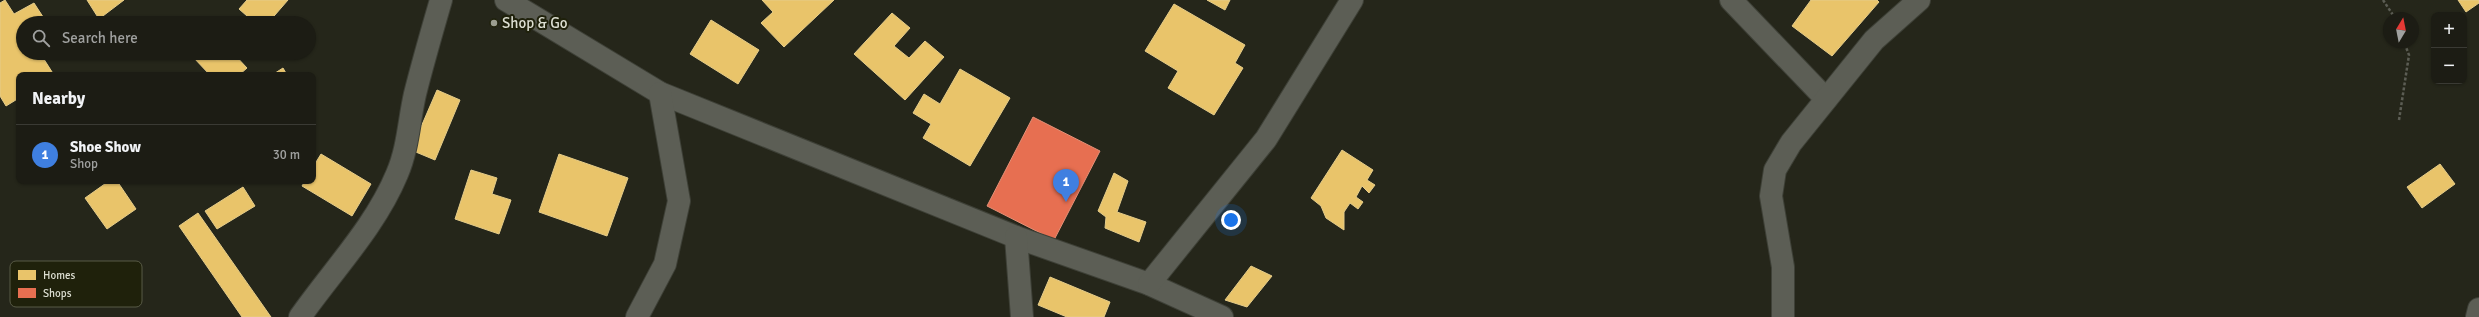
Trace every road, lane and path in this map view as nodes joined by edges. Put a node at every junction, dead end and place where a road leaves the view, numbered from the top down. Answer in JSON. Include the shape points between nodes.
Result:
{"nodes":[{"id":1,"x":441,"y":0,"type":"edge"},
{"id":2,"x":506,"y":0,"type":"edge"},
{"id":3,"x":1352,"y":0,"type":"edge"},
{"id":4,"x":1731,"y":0,"type":"edge"},
{"id":5,"x":1919,"y":0,"type":"edge"},
{"id":6,"x":2383,"y":0,"type":"edge"},
{"id":7,"x":2391,"y":12,"type":"edge"},
{"id":8,"x":2406,"y":48,"type":"edge"},
{"id":9,"x":660,"y":93,"type":"junction"},
{"id":10,"x":1826,"y":99,"type":"junction"},
{"id":11,"x":2399,"y":120,"type":"dead end"},
{"id":12,"x":1016,"y":237,"type":"junction"},
{"id":13,"x":1149,"y":284,"type":"junction"},
{"id":14,"x":2479,"y":309,"type":"edge"},
{"id":15,"x":300,"y":317,"type":"edge"},
{"id":16,"x":637,"y":317,"type":"edge"},
{"id":17,"x":1022,"y":317,"type":"edge"},
{"id":18,"x":1222,"y":317,"type":"edge"},
{"id":19,"x":1783,"y":317,"type":"edge"},
{"id":20,"x":2477,"y":317,"type":"edge"}],
"edges":[{"from":1,"to":15,"type":"street","via":[[415,95],[398,173],[377,214]]},
{"from":2,"to":9,"type":"street"},
{"from":3,"to":13,"type":"street","via":[[1266,139]]},
{"from":4,"to":10,"type":"street"},
{"from":5,"to":10,"type":"street","via":[[1874,40]]},
{"from":6,"to":7,"type":"path"},
{"from":8,"to":11,"type":"path","via":[[2409,55]]},
{"from":9,"to":12,"type":"street"},
{"from":9,"to":16,"type":"street","via":[[679,201],[665,264]]},
{"from":10,"to":19,"type":"street","via":[[1791,143],[1775,170],[1771,196],[1783,267]]},
{"from":12,"to":13,"type":"street"},
{"from":12,"to":17,"type":"street"},
{"from":13,"to":18,"type":"street"},
{"from":14,"to":20,"type":"street"}]}
